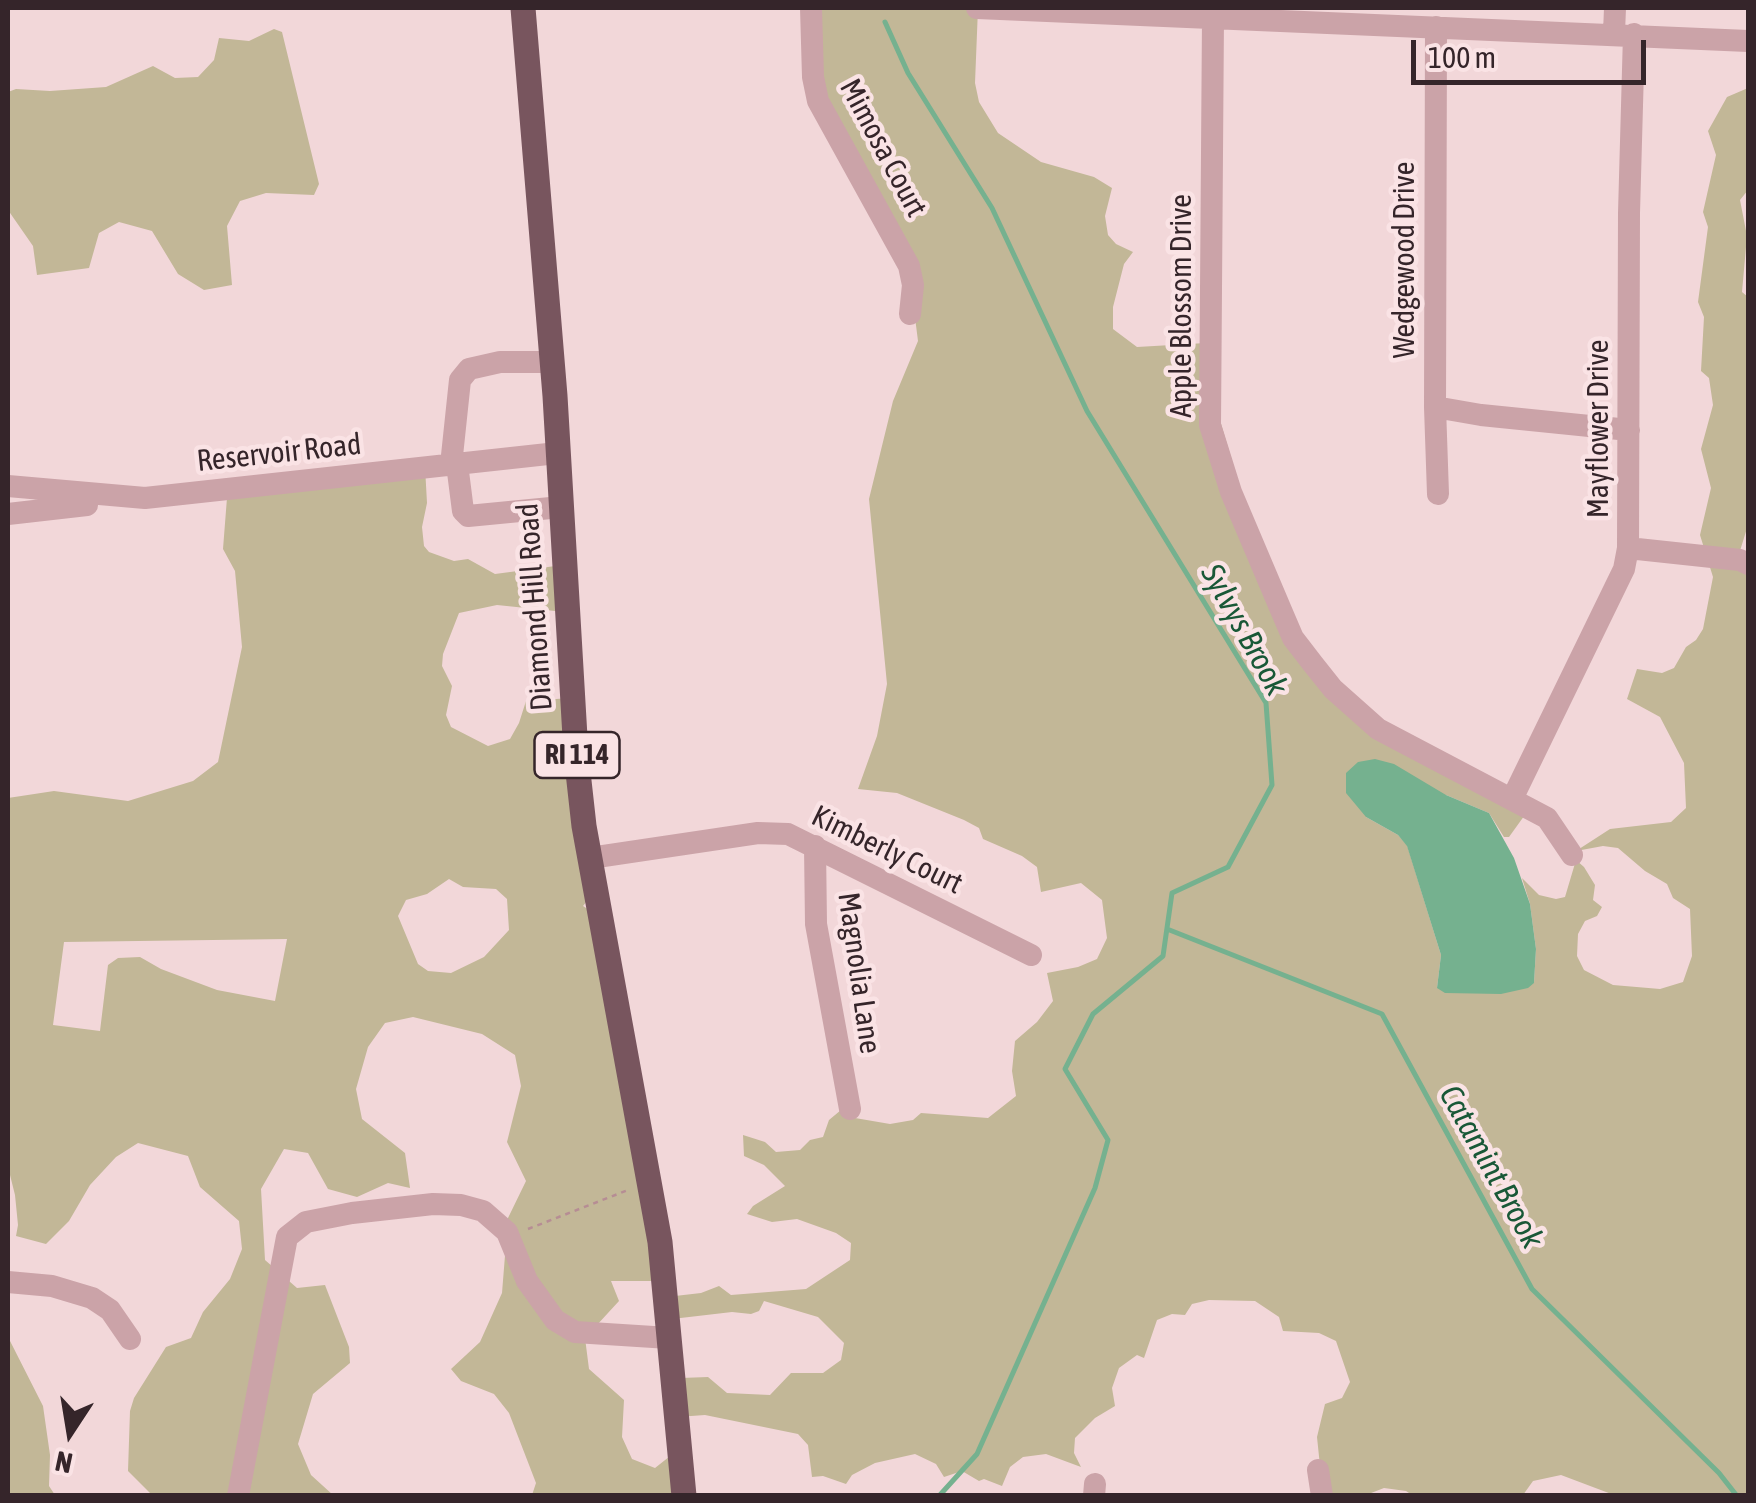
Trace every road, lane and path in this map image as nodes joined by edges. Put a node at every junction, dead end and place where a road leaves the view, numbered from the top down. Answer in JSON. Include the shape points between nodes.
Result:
{"nodes":[{"id":1,"x":523,"y":8,"type":"edge"},
{"id":2,"x":811,"y":8,"type":"edge"},
{"id":3,"x":976,"y":8,"type":"edge"},
{"id":4,"x":1615,"y":8,"type":"edge"},
{"id":5,"x":1213,"y":17,"type":"junction"},
{"id":6,"x":1436,"y":26,"type":"junction"},
{"id":7,"x":1624,"y":34,"type":"junction"},
{"id":8,"x":1748,"y":41,"type":"edge"},
{"id":9,"x":910,"y":314,"type":"dead end"},
{"id":10,"x":552,"y":362,"type":"junction"},
{"id":11,"x":1435,"y":407,"type":"junction"},
{"id":12,"x":1629,"y":430,"type":"junction"},
{"id":13,"x":557,"y":453,"type":"junction"},
{"id":14,"x":454,"y":464,"type":"junction"},
{"id":15,"x":8,"y":486,"type":"edge"},
{"id":16,"x":1438,"y":494,"type":"dead end"},
{"id":17,"x":145,"y":498,"type":"junction"},
{"id":18,"x":561,"y":506,"type":"junction"},
{"id":19,"x":8,"y":514,"type":"edge"},
{"id":20,"x":1628,"y":548,"type":"junction"},
{"id":21,"x":1748,"y":564,"type":"edge"},
{"id":22,"x":1512,"y":797,"type":"junction"},
{"id":23,"x":815,"y":846,"type":"junction"},
{"id":24,"x":1572,"y":856,"type":"dead end"},
{"id":25,"x":590,"y":858,"type":"junction"},
{"id":26,"x":1031,"y":955,"type":"dead end"},
{"id":27,"x":850,"y":1109,"type":"dead end"},
{"id":28,"x":650,"y":1181,"type":"junction"},
{"id":29,"x":507,"y":1232,"type":"junction"},
{"id":30,"x":8,"y":1282,"type":"edge"},
{"id":31,"x":669,"y":1338,"type":"junction"},
{"id":32,"x":130,"y":1339,"type":"dead end"},
{"id":33,"x":1318,"y":1470,"type":"dead end"},
{"id":34,"x":238,"y":1496,"type":"edge"},
{"id":35,"x":684,"y":1496,"type":"edge"},
{"id":36,"x":1322,"y":1496,"type":"edge"}],
"edges":[{"from":1,"to":10,"type":"main road","name":"Diamond Hill Road","number":"RI 114"},
{"from":2,"to":9,"type":"street","name":"Mimosa Court","via":[[818,101],[904,254]]},
{"from":3,"to":5,"type":"street"},
{"from":4,"to":7,"type":"street","name":"Mayflower Drive"},
{"from":5,"to":6,"type":"street"},
{"from":5,"to":22,"type":"street","name":"Apple Blossom Drive","via":[[1210,425],[1232,492],[1293,638],[1333,689],[1378,729]]},
{"from":6,"to":7,"type":"street"},
{"from":6,"to":11,"type":"street","name":"Wedgewood Drive"},
{"from":7,"to":8,"type":"street"},
{"from":7,"to":12,"type":"street","name":"Mayflower Drive"},
{"from":10,"to":13,"type":"main road","name":"Diamond Hill Road","number":"RI 114"},
{"from":10,"to":14,"type":"street","via":[[469,369],[460,380]]},
{"from":11,"to":12,"type":"street"},
{"from":11,"to":16,"type":"street","name":"Wedgewood Drive"},
{"from":12,"to":20,"type":"street","name":"Mayflower Drive"},
{"from":13,"to":14,"type":"street","name":"Reservoir Road"},
{"from":13,"to":18,"type":"main road","name":"Diamond Hill Road","number":"RI 114"},
{"from":14,"to":17,"type":"street","name":"Reservoir Road"},
{"from":14,"to":18,"type":"street","via":[[468,516]]},
{"from":15,"to":17,"type":"street","name":"Reservoir Road"},
{"from":17,"to":19,"type":"street"},
{"from":18,"to":25,"type":"main road","name":"Diamond Hill Road","number":"RI 114","via":[[576,754]]},
{"from":20,"to":21,"type":"street"},
{"from":20,"to":22,"type":"street","name":"Mayflower Drive","via":[[1624,569]]},
{"from":22,"to":24,"type":"street","name":"Apple Blossom Drive","via":[[1547,818]]},
{"from":23,"to":25,"type":"street","name":"Kimberly Court","via":[[788,834],[758,833]]},
{"from":23,"to":26,"type":"street","name":"Kimberly Court"},
{"from":23,"to":27,"type":"street","name":"Magnolia Lane","via":[[816,924]]},
{"from":25,"to":28,"type":"main road","name":"Diamond Hill Road","number":"RI 114"},
{"from":28,"to":29,"type":"path"},
{"from":28,"to":31,"type":"main road","name":"Diamond Hill Road","number":"RI 114"},
{"from":29,"to":31,"type":"street","via":[[527,1281],[555,1320],[574,1332]]},
{"from":29,"to":34,"type":"street","via":[[483,1212],[433,1204],[306,1222],[287,1238]]},
{"from":30,"to":32,"type":"street","via":[[92,1298],[110,1310]]},
{"from":31,"to":35,"type":"main road","name":"Diamond Hill Road","number":"RI 114"},
{"from":33,"to":36,"type":"street"}]}
